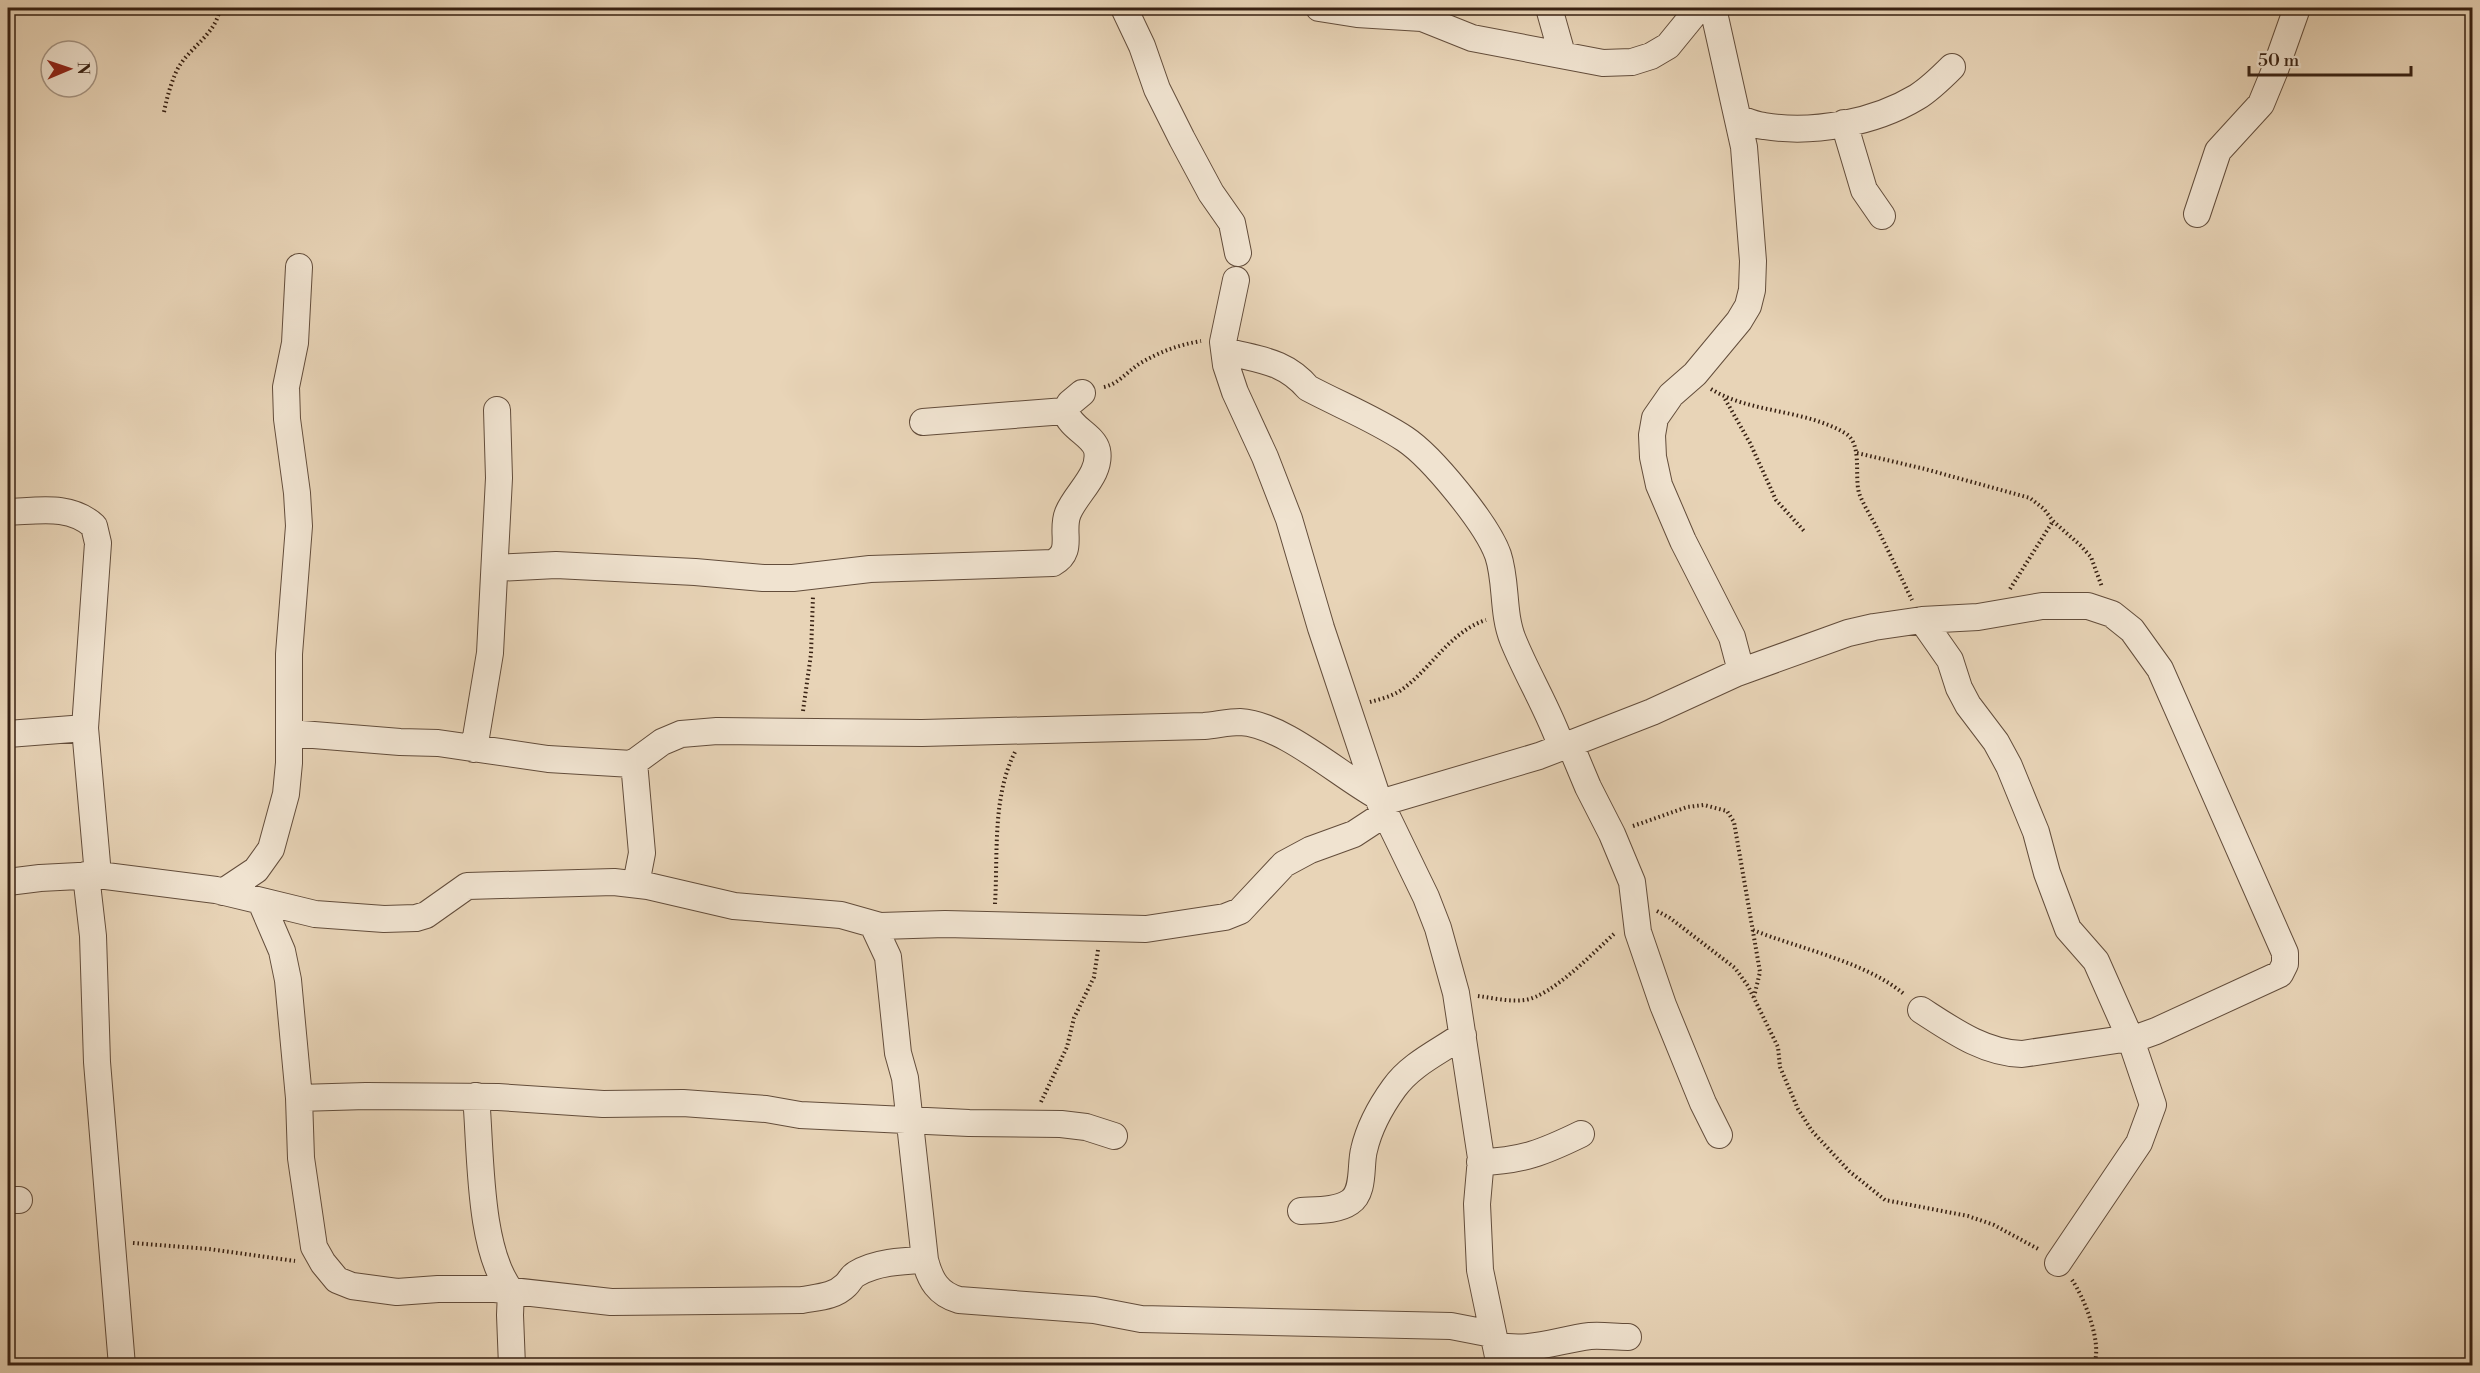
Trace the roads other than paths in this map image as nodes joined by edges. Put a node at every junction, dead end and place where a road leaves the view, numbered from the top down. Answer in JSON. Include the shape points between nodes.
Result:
{"nodes":[{"id":1,"x":1125,"y":8,"type":"edge"},
{"id":2,"x":1319,"y":8,"type":"edge"},
{"id":3,"x":1549,"y":8,"type":"edge"},
{"id":4,"x":1699,"y":8,"type":"edge"},
{"id":5,"x":1713,"y":8,"type":"edge"},
{"id":6,"x":2297,"y":8,"type":"edge"},
{"id":7,"x":1562,"y":54,"type":"junction"},
{"id":8,"x":1952,"y":68,"type":"dead end"},
{"id":9,"x":1738,"y":118,"type":"junction"},
{"id":10,"x":1844,"y":123,"type":"junction"},
{"id":11,"x":2197,"y":214,"type":"dead end"},
{"id":12,"x":1882,"y":216,"type":"dead end"},
{"id":13,"x":1238,"y":253,"type":"dead end"},
{"id":14,"x":299,"y":267,"type":"dead end"},
{"id":15,"x":1236,"y":280,"type":"dead end"},
{"id":16,"x":1225,"y":343,"type":"junction"},
{"id":17,"x":497,"y":410,"type":"dead end"},
{"id":18,"x":923,"y":422,"type":"dead end"},
{"id":19,"x":8,"y":512,"type":"edge"},
{"id":20,"x":495,"y":568,"type":"junction"},
{"id":21,"x":1922,"y":620,"type":"junction"},
{"id":22,"x":1741,"y":671,"type":"junction"},
{"id":23,"x":85,"y":728,"type":"junction"},
{"id":24,"x":289,"y":733,"type":"junction"},
{"id":25,"x":8,"y":734,"type":"edge"},
{"id":26,"x":1566,"y":746,"type":"junction"},
{"id":27,"x":474,"y":749,"type":"junction"},
{"id":28,"x":634,"y":762,"type":"junction"},
{"id":29,"x":1381,"y":804,"type":"junction"},
{"id":30,"x":92,"y":875,"type":"junction"},
{"id":31,"x":8,"y":882,"type":"edge"},
{"id":32,"x":636,"y":884,"type":"junction"},
{"id":33,"x":223,"y":892,"type":"junction"},
{"id":34,"x":261,"y":902,"type":"junction"},
{"id":35,"x":873,"y":925,"type":"junction"},
{"id":36,"x":1921,"y":1010,"type":"road end"},
{"id":37,"x":1463,"y":1035,"type":"junction"},
{"id":38,"x":2131,"y":1039,"type":"junction"},
{"id":39,"x":476,"y":1096,"type":"junction"},
{"id":40,"x":299,"y":1098,"type":"junction"},
{"id":41,"x":909,"y":1120,"type":"junction"},
{"id":42,"x":1581,"y":1134,"type":"dead end"},
{"id":43,"x":1719,"y":1135,"type":"dead end"},
{"id":44,"x":1114,"y":1136,"type":"dead end"},
{"id":45,"x":1480,"y":1162,"type":"junction"},
{"id":46,"x":1301,"y":1211,"type":"dead end"},
{"id":47,"x":925,"y":1260,"type":"junction"},
{"id":48,"x":2058,"y":1263,"type":"road end"},
{"id":49,"x":511,"y":1291,"type":"junction"},
{"id":50,"x":1628,"y":1337,"type":"dead end"},
{"id":51,"x":1497,"y":1349,"type":"edge"},
{"id":52,"x":122,"y":1365,"type":"edge"},
{"id":53,"x":513,"y":1365,"type":"edge"}],
"edges":[{"from":1,"to":13,"type":"street","via":[[1182,139],[1232,223]]},
{"from":2,"to":7,"type":"street","via":[[1422,18],[1472,38]]},
{"from":3,"to":7,"type":"street"},
{"from":4,"to":7,"type":"street","via":[[1668,46],[1651,56],[1632,62],[1603,63]]},
{"from":5,"to":9,"type":"street"},
{"from":6,"to":11,"type":"street","via":[[2261,104],[2218,151]]},
{"from":8,"to":10,"type":"street","via":[[1917,97],[1891,110]]},
{"from":9,"to":10,"type":"street","via":[[1781,128]]},
{"from":9,"to":22,"type":"street","via":[[1753,261],[1748,306],[1695,374],[1671,395],[1655,418],[1652,435],[1659,485],[1732,637]]},
{"from":10,"to":12,"type":"street","via":[[1864,190]]},
{"from":14,"to":24,"type":"street","via":[[295,343],[286,387],[298,526]]},
{"from":15,"to":16,"type":"street"},
{"from":16,"to":26,"type":"street","via":[[1285,367],[1308,388],[1406,440],[1449,482],[1497,553],[1512,638]]},
{"from":16,"to":29,"type":"street","via":[[1235,392],[1289,519]]},
{"from":17,"to":20,"type":"street"},
{"from":18,"to":20,"type":"street","via":[[1073,402],[1068,421],[1096,448],[1097,462],[1067,515],[1062,558],[1044,564],[870,569],[764,578],[556,565]]},
{"from":19,"to":23,"type":"street","via":[[73,512],[94,526],[98,543]]},
{"from":20,"to":27,"type":"street","via":[[490,653]]},
{"from":21,"to":22,"type":"street","via":[[1848,633]]},
{"from":21,"to":38,"type":"street","via":[[1950,660],[1968,705],[2009,766],[2068,929],[2096,961]]},
{"from":21,"to":38,"type":"street","via":[[2088,606],[2112,614],[2132,630],[2160,669],[2285,953],[2285,964],[2280,974]]},
{"from":22,"to":26,"type":"street"},
{"from":23,"to":25,"type":"street"},
{"from":23,"to":30,"type":"street"},
{"from":24,"to":27,"type":"street"},
{"from":24,"to":33,"type":"street","via":[[286,794],[271,849],[256,870]]},
{"from":26,"to":29,"type":"street"},
{"from":26,"to":43,"type":"street","via":[[1632,882],[1638,932],[1663,1005]]},
{"from":27,"to":28,"type":"street","via":[[548,759]]},
{"from":28,"to":29,"type":"street","via":[[681,734],[717,731],[1028,731],[1240,722],[1280,734]]},
{"from":28,"to":32,"type":"street","via":[[642,853]]},
{"from":29,"to":35,"type":"street","via":[[1354,834],[1284,864],[1240,911],[1225,917],[1146,929]]},
{"from":29,"to":37,"type":"street","via":[[1426,897],[1456,993]]},
{"from":30,"to":31,"type":"street"},
{"from":30,"to":33,"type":"street"},
{"from":30,"to":52,"type":"street","via":[[97,1062]]},
{"from":32,"to":34,"type":"street","via":[[466,886],[416,918],[315,914]]},
{"from":32,"to":35,"type":"street","via":[[734,906],[841,915]]},
{"from":33,"to":34,"type":"street"},
{"from":34,"to":40,"type":"street","via":[[284,961]]},
{"from":35,"to":41,"type":"street","via":[[888,957]]},
{"from":36,"to":38,"type":"street","via":[[1966,1039],[2004,1054]]},
{"from":37,"to":45,"type":"street"},
{"from":37,"to":46,"type":"street","via":[[1406,1073],[1393,1090],[1371,1127],[1358,1192],[1351,1202]]},
{"from":38,"to":48,"type":"street","via":[[2153,1105],[2147,1125],[2139,1143]]},
{"from":39,"to":40,"type":"street"},
{"from":39,"to":41,"type":"street","via":[[603,1104],[683,1103],[800,1115]]},
{"from":39,"to":49,"type":"street","via":[[482,1186],[494,1260]]},
{"from":40,"to":49,"type":"street","via":[[301,1158],[314,1247],[337,1280],[397,1292],[460,1288]]},
{"from":41,"to":44,"type":"street","via":[[1086,1127]]},
{"from":41,"to":47,"type":"street"},
{"from":42,"to":45,"type":"street","via":[[1530,1157]]},
{"from":45,"to":51,"type":"street","via":[[1477,1240]]},
{"from":47,"to":49,"type":"street","via":[[882,1264],[854,1275],[832,1295],[802,1300],[611,1302]]},
{"from":47,"to":51,"type":"street","via":[[934,1284],[946,1297],[959,1300],[1094,1310],[1151,1319],[1450,1326],[1487,1333]]},
{"from":49,"to":53,"type":"street"},
{"from":50,"to":51,"type":"street","via":[[1592,1336],[1530,1348]]}]}
